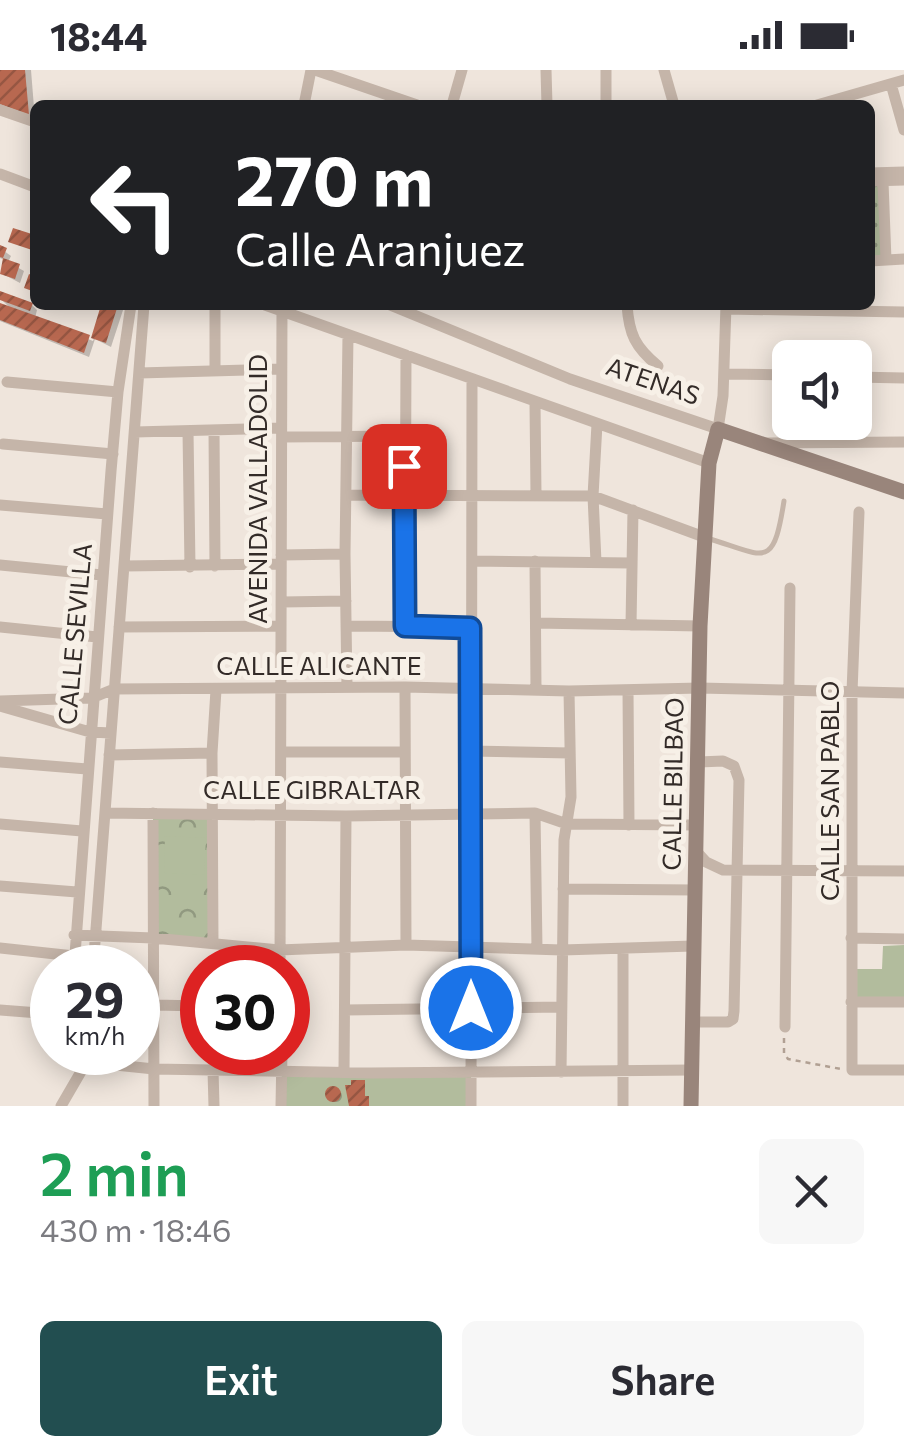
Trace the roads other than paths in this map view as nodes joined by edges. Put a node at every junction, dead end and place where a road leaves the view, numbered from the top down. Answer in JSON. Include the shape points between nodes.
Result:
{"nodes":[{"id":1,"x":313,"y":70,"type":"edge"},
{"id":2,"x":462,"y":70,"type":"edge"},
{"id":3,"x":546,"y":70,"type":"edge"},
{"id":4,"x":606,"y":70,"type":"edge"},
{"id":5,"x":664,"y":70,"type":"edge"},
{"id":6,"x":897,"y":82,"type":"edge"},
{"id":7,"x":305,"y":100,"type":"edge"},
{"id":8,"x":402,"y":100,"type":"edge"},
{"id":9,"x":453,"y":100,"type":"edge"},
{"id":10,"x":547,"y":100,"type":"edge"},
{"id":11,"x":606,"y":100,"type":"edge"},
{"id":12,"x":673,"y":100,"type":"edge"},
{"id":13,"x":851,"y":100,"type":"edge"},
{"id":14,"x":0,"y":110,"type":"edge"},
{"id":15,"x":30,"y":120,"type":"edge"},
{"id":16,"x":904,"y":130,"type":"edge"},
{"id":17,"x":875,"y":172,"type":"edge"},
{"id":18,"x":904,"y":172,"type":"edge"},
{"id":19,"x":0,"y":174,"type":"edge"},
{"id":20,"x":904,"y":180,"type":"edge"},
{"id":21,"x":876,"y":181,"type":"edge"},
{"id":22,"x":30,"y":184,"type":"edge"},
{"id":23,"x":886,"y":260,"type":"junction"},
{"id":24,"x":904,"y":260,"type":"edge"},
{"id":25,"x":875,"y":261,"type":"edge"},
{"id":26,"x":129,"y":310,"type":"edge"},
{"id":27,"x":144,"y":310,"type":"edge"},
{"id":28,"x":215,"y":310,"type":"edge"},
{"id":29,"x":282,"y":310,"type":"edge"},
{"id":30,"x":287,"y":310,"type":"edge"},
{"id":31,"x":402,"y":310,"type":"edge"},
{"id":32,"x":628,"y":310,"type":"edge"},
{"id":33,"x":726,"y":310,"type":"edge"},
{"id":34,"x":833,"y":310,"type":"edge"},
{"id":35,"x":904,"y":312,"type":"edge"},
{"id":36,"x":348,"y":334,"type":"junction"},
{"id":37,"x":406,"y":355,"type":"junction"},
{"id":38,"x":658,"y":366,"type":"dead end"},
{"id":39,"x":281,"y":369,"type":"junction"},
{"id":40,"x":215,"y":371,"type":"junction"},
{"id":41,"x":140,"y":373,"type":"junction"},
{"id":42,"x":725,"y":374,"type":"junction"},
{"id":43,"x":772,"y":375,"type":"edge"},
{"id":44,"x":872,"y":377,"type":"edge"},
{"id":45,"x":904,"y":378,"type":"edge"},
{"id":46,"x":472,"y":379,"type":"junction"},
{"id":47,"x":6,"y":382,"type":"dead end"},
{"id":48,"x":118,"y":392,"type":"junction"},
{"id":49,"x":536,"y":402,"type":"junction"},
{"id":50,"x":597,"y":424,"type":"junction"},
{"id":51,"x":718,"y":429,"type":"junction"},
{"id":52,"x":214,"y":430,"type":"junction"},
{"id":53,"x":188,"y":431,"type":"junction"},
{"id":54,"x":135,"y":432,"type":"junction"},
{"id":55,"x":281,"y":432,"type":"junction"},
{"id":56,"x":347,"y":436,"type":"junction"},
{"id":57,"x":404,"y":436,"type":"junction"},
{"id":58,"x":904,"y":442,"type":"edge"},
{"id":59,"x":2,"y":444,"type":"edge"},
{"id":60,"x":763,"y":444,"type":"junction"},
{"id":61,"x":112,"y":454,"type":"junction"},
{"id":62,"x":708,"y":464,"type":"junction"},
{"id":63,"x":111,"y":471,"type":"junction"},
{"id":64,"x":132,"y":473,"type":"junction"},
{"id":65,"x":904,"y":492,"type":"edge"},
{"id":66,"x":472,"y":495,"type":"junction"},
{"id":67,"x":536,"y":495,"type":"junction"},
{"id":68,"x":347,"y":496,"type":"junction"},
{"id":69,"x":404,"y":496,"type":"junction"},
{"id":70,"x":593,"y":496,"type":"junction"},
{"id":71,"x":784,"y":501,"type":"dead end"},
{"id":72,"x":0,"y":505,"type":"edge"},
{"id":73,"x":634,"y":510,"type":"junction"},
{"id":74,"x":858,"y":512,"type":"dead end"},
{"id":75,"x":108,"y":514,"type":"junction"},
{"id":76,"x":704,"y":537,"type":"junction"},
{"id":77,"x":345,"y":554,"type":"junction"},
{"id":78,"x":281,"y":560,"type":"junction"},
{"id":79,"x":472,"y":561,"type":"junction"},
{"id":80,"x":535,"y":562,"type":"junction"},
{"id":81,"x":596,"y":562,"type":"junction"},
{"id":82,"x":631,"y":563,"type":"junction"},
{"id":83,"x":0,"y":565,"type":"edge"},
{"id":84,"x":124,"y":566,"type":"junction"},
{"id":85,"x":215,"y":566,"type":"junction"},
{"id":86,"x":190,"y":567,"type":"junction"},
{"id":87,"x":102,"y":575,"type":"junction"},
{"id":88,"x":790,"y":588,"type":"dead end"},
{"id":89,"x":346,"y":601,"type":"junction"},
{"id":90,"x":282,"y":602,"type":"junction"},
{"id":91,"x":536,"y":623,"type":"junction"},
{"id":92,"x":630,"y":625,"type":"junction"},
{"id":93,"x":280,"y":626,"type":"junction"},
{"id":94,"x":346,"y":626,"type":"junction"},
{"id":95,"x":405,"y":626,"type":"junction"},
{"id":96,"x":700,"y":626,"type":"junction"},
{"id":97,"x":0,"y":627,"type":"edge"},
{"id":98,"x":119,"y":627,"type":"junction"},
{"id":99,"x":470,"y":628,"type":"junction"},
{"id":100,"x":97,"y":636,"type":"junction"},
{"id":101,"x":347,"y":687,"type":"junction"},
{"id":102,"x":405,"y":687,"type":"junction"},
{"id":103,"x":700,"y":688,"type":"junction"},
{"id":104,"x":114,"y":689,"type":"junction"},
{"id":105,"x":472,"y":689,"type":"junction"},
{"id":106,"x":216,"y":690,"type":"junction"},
{"id":107,"x":281,"y":690,"type":"junction"},
{"id":108,"x":536,"y":690,"type":"junction"},
{"id":109,"x":628,"y":690,"type":"junction"},
{"id":110,"x":569,"y":691,"type":"junction"},
{"id":111,"x":788,"y":691,"type":"junction"},
{"id":112,"x":852,"y":692,"type":"junction"},
{"id":113,"x":904,"y":692,"type":"edge"},
{"id":114,"x":92,"y":698,"type":"junction"},
{"id":115,"x":0,"y":703,"type":"edge"},
{"id":116,"x":90,"y":732,"type":"junction"},
{"id":117,"x":111,"y":733,"type":"junction"},
{"id":118,"x":471,"y":751,"type":"junction"},
{"id":119,"x":282,"y":752,"type":"junction"},
{"id":120,"x":405,"y":752,"type":"junction"},
{"id":121,"x":212,"y":754,"type":"junction"},
{"id":122,"x":570,"y":754,"type":"junction"},
{"id":123,"x":109,"y":755,"type":"junction"},
{"id":124,"x":0,"y":762,"type":"edge"},
{"id":125,"x":699,"y":762,"type":"junction"},
{"id":126,"x":87,"y":770,"type":"junction"},
{"id":127,"x":471,"y":812,"type":"junction"},
{"id":128,"x":105,"y":813,"type":"junction"},
{"id":129,"x":153,"y":813,"type":"junction"},
{"id":130,"x":212,"y":813,"type":"junction"},
{"id":131,"x":405,"y":813,"type":"junction"},
{"id":132,"x":535,"y":813,"type":"junction"},
{"id":133,"x":282,"y":814,"type":"junction"},
{"id":134,"x":346,"y":816,"type":"junction"},
{"id":135,"x":0,"y":824,"type":"edge"},
{"id":136,"x":567,"y":824,"type":"junction"},
{"id":137,"x":696,"y":825,"type":"junction"},
{"id":138,"x":629,"y":826,"type":"junction"},
{"id":139,"x":82,"y":831,"type":"junction"},
{"id":140,"x":696,"y":851,"type":"junction"},
{"id":141,"x":723,"y":870,"type":"junction"},
{"id":142,"x":737,"y":870,"type":"junction"},
{"id":143,"x":904,"y":871,"type":"edge"},
{"id":144,"x":786,"y":872,"type":"junction"},
{"id":145,"x":852,"y":872,"type":"junction"},
{"id":146,"x":0,"y":886,"type":"edge"},
{"id":147,"x":696,"y":887,"type":"junction"},
{"id":148,"x":563,"y":889,"type":"junction"},
{"id":149,"x":77,"y":892,"type":"junction"},
{"id":150,"x":74,"y":935,"type":"junction"},
{"id":151,"x":95,"y":937,"type":"junction"},
{"id":152,"x":154,"y":938,"type":"junction"},
{"id":153,"x":851,"y":938,"type":"junction"},
{"id":154,"x":904,"y":939,"type":"edge"},
{"id":155,"x":213,"y":943,"type":"junction"},
{"id":156,"x":74,"y":945,"type":"edge"},
{"id":157,"x":94,"y":945,"type":"edge"},
{"id":158,"x":154,"y":945,"type":"edge"},
{"id":159,"x":232,"y":945,"type":"edge"},
{"id":160,"x":280,"y":945,"type":"edge"},
{"id":161,"x":406,"y":945,"type":"junction"},
{"id":162,"x":346,"y":946,"type":"junction"},
{"id":163,"x":693,"y":946,"type":"junction"},
{"id":164,"x":471,"y":947,"type":"junction"},
{"id":165,"x":0,"y":948,"type":"edge"},
{"id":166,"x":310,"y":948,"type":"edge"},
{"id":167,"x":537,"y":948,"type":"junction"},
{"id":168,"x":623,"y":948,"type":"junction"},
{"id":169,"x":562,"y":950,"type":"junction"},
{"id":170,"x":30,"y":954,"type":"edge"},
{"id":171,"x":851,"y":1002,"type":"junction"},
{"id":172,"x":904,"y":1002,"type":"edge"},
{"id":173,"x":560,"y":1007,"type":"junction"},
{"id":174,"x":471,"y":1008,"type":"junction"},
{"id":175,"x":0,"y":1010,"type":"edge"},
{"id":176,"x":345,"y":1010,"type":"junction"},
{"id":177,"x":30,"y":1012,"type":"edge"},
{"id":178,"x":692,"y":1022,"type":"junction"},
{"id":179,"x":784,"y":1027,"type":"road end"},
{"id":180,"x":692,"y":1070,"type":"junction"},
{"id":181,"x":904,"y":1070,"type":"edge"},
{"id":182,"x":310,"y":1071,"type":"edge"},
{"id":183,"x":344,"y":1072,"type":"junction"},
{"id":184,"x":471,"y":1072,"type":"junction"},
{"id":185,"x":562,"y":1072,"type":"junction"},
{"id":186,"x":623,"y":1072,"type":"junction"},
{"id":187,"x":78,"y":1075,"type":"edge"},
{"id":188,"x":154,"y":1075,"type":"edge"},
{"id":189,"x":214,"y":1075,"type":"edge"},
{"id":190,"x":282,"y":1075,"type":"edge"},
{"id":191,"x":62,"y":1106,"type":"edge"},
{"id":192,"x":154,"y":1106,"type":"edge"},
{"id":193,"x":214,"y":1106,"type":"edge"},
{"id":194,"x":281,"y":1106,"type":"edge"},
{"id":195,"x":471,"y":1106,"type":"edge"},
{"id":196,"x":623,"y":1106,"type":"edge"},
{"id":197,"x":691,"y":1106,"type":"edge"}],
"edges":[{"from":1,"to":7,"type":"street"},
{"from":1,"to":8,"type":"street"},
{"from":2,"to":9,"type":"street"},
{"from":3,"to":10,"type":"street"},
{"from":4,"to":11,"type":"street"},
{"from":5,"to":12,"type":"street"},
{"from":6,"to":13,"type":"street"},
{"from":6,"to":16,"type":"street"},
{"from":14,"to":15,"type":"street"},
{"from":17,"to":18,"type":"street"},
{"from":19,"to":22,"type":"street"},
{"from":20,"to":21,"type":"street"},
{"from":21,"to":23,"type":"street"},
{"from":23,"to":24,"type":"street"},
{"from":23,"to":25,"type":"street"},
{"from":26,"to":48,"type":"street","name":"CALLE SEVILLA"},
{"from":27,"to":41,"type":"street","name":"CALLE SEVILLA"},
{"from":28,"to":40,"type":"street"},
{"from":29,"to":39,"type":"street","name":"AVENIDA VALLADOLID"},
{"from":30,"to":36,"type":"street"},
{"from":31,"to":51,"type":"street","name":"ATENAS","via":[[570,379]]},
{"from":32,"to":38,"type":"street","via":[[634,342]]},
{"from":33,"to":42,"type":"street"},
{"from":34,"to":35,"type":"street"},
{"from":36,"to":37,"type":"street"},
{"from":36,"to":56,"type":"street"},
{"from":37,"to":46,"type":"street"},
{"from":37,"to":57,"type":"street"},
{"from":39,"to":40,"type":"street"},
{"from":39,"to":55,"type":"street","name":"AVENIDA VALLADOLID"},
{"from":40,"to":41,"type":"street"},
{"from":41,"to":54,"type":"street","name":"CALLE SEVILLA"},
{"from":42,"to":43,"type":"street"},
{"from":42,"to":51,"type":"street"},
{"from":44,"to":45,"type":"street"},
{"from":46,"to":49,"type":"street"},
{"from":46,"to":66,"type":"street"},
{"from":47,"to":48,"type":"street"},
{"from":48,"to":61,"type":"street","name":"CALLE SEVILLA"},
{"from":49,"to":50,"type":"street"},
{"from":49,"to":67,"type":"street"},
{"from":50,"to":62,"type":"street"},
{"from":50,"to":70,"type":"street"},
{"from":51,"to":60,"type":"street","name":"ATENAS"},
{"from":51,"to":62,"type":"street","name":"CALLE BILBAO"},
{"from":52,"to":53,"type":"street"},
{"from":52,"to":55,"type":"street"},
{"from":52,"to":85,"type":"street"},
{"from":53,"to":54,"type":"street"},
{"from":53,"to":86,"type":"street"},
{"from":54,"to":64,"type":"street","name":"CALLE SEVILLA"},
{"from":55,"to":56,"type":"street"},
{"from":55,"to":78,"type":"street","name":"AVENIDA VALLADOLID"},
{"from":56,"to":57,"type":"street"},
{"from":56,"to":68,"type":"street"},
{"from":57,"to":69,"type":"street"},
{"from":58,"to":60,"type":"street"},
{"from":59,"to":61,"type":"street"},
{"from":60,"to":65,"type":"street","name":"ATENAS"},
{"from":61,"to":63,"type":"street","name":"CALLE SEVILLA"},
{"from":62,"to":76,"type":"street","name":"CALLE BILBAO"},
{"from":63,"to":64,"type":"street"},
{"from":63,"to":75,"type":"street","name":"CALLE SEVILLA"},
{"from":64,"to":84,"type":"street","name":"CALLE SEVILLA"},
{"from":66,"to":67,"type":"street"},
{"from":66,"to":69,"type":"street"},
{"from":66,"to":79,"type":"street"},
{"from":67,"to":70,"type":"street"},
{"from":68,"to":69,"type":"street"},
{"from":68,"to":77,"type":"street"},
{"from":69,"to":95,"type":"street"},
{"from":70,"to":73,"type":"street"},
{"from":70,"to":81,"type":"street"},
{"from":71,"to":76,"type":"lane","via":[[778,539],[767,552]]},
{"from":72,"to":75,"type":"street"},
{"from":73,"to":76,"type":"street"},
{"from":73,"to":82,"type":"street"},
{"from":74,"to":112,"type":"street","name":"CALLE SAN PABLO"},
{"from":75,"to":87,"type":"street","name":"CALLE SEVILLA"},
{"from":76,"to":96,"type":"street","name":"CALLE BILBAO"},
{"from":77,"to":78,"type":"street"},
{"from":77,"to":89,"type":"street"},
{"from":78,"to":85,"type":"street"},
{"from":78,"to":90,"type":"street","name":"AVENIDA VALLADOLID"},
{"from":79,"to":80,"type":"street"},
{"from":79,"to":99,"type":"street"},
{"from":80,"to":81,"type":"street"},
{"from":80,"to":91,"type":"street"},
{"from":81,"to":82,"type":"street"},
{"from":82,"to":92,"type":"street"},
{"from":83,"to":87,"type":"street"},
{"from":84,"to":86,"type":"street"},
{"from":84,"to":98,"type":"street","name":"CALLE SEVILLA"},
{"from":85,"to":86,"type":"street"},
{"from":87,"to":100,"type":"street","name":"CALLE SEVILLA"},
{"from":88,"to":111,"type":"street"},
{"from":89,"to":90,"type":"street"},
{"from":89,"to":94,"type":"street"},
{"from":90,"to":93,"type":"street","name":"AVENIDA VALLADOLID"},
{"from":91,"to":92,"type":"street"},
{"from":91,"to":108,"type":"street"},
{"from":92,"to":96,"type":"street"},
{"from":93,"to":98,"type":"street"},
{"from":93,"to":107,"type":"street","name":"AVENIDA VALLADOLID"},
{"from":94,"to":95,"type":"street"},
{"from":94,"to":101,"type":"street"},
{"from":95,"to":99,"type":"street"},
{"from":96,"to":103,"type":"street","name":"CALLE BILBAO"},
{"from":97,"to":100,"type":"street"},
{"from":98,"to":104,"type":"street","name":"CALLE SEVILLA"},
{"from":99,"to":105,"type":"street"},
{"from":100,"to":114,"type":"street","name":"CALLE SEVILLA"},
{"from":101,"to":102,"type":"street","name":"CALLE ALICANTE"},
{"from":101,"to":107,"type":"street","name":"CALLE ALICANTE"},
{"from":102,"to":105,"type":"street","name":"CALLE ALICANTE"},
{"from":102,"to":120,"type":"street"},
{"from":103,"to":109,"type":"street","name":"CALLE ALICANTE"},
{"from":103,"to":111,"type":"street","name":"CALLE ALICANTE"},
{"from":103,"to":125,"type":"street","name":"CALLE BILBAO"},
{"from":104,"to":106,"type":"street","name":"CALLE ALICANTE"},
{"from":104,"to":114,"type":"street","name":"CALLE ALICANTE"},
{"from":104,"to":117,"type":"street","name":"CALLE SEVILLA"},
{"from":105,"to":108,"type":"street","name":"CALLE ALICANTE"},
{"from":105,"to":118,"type":"street"},
{"from":106,"to":107,"type":"street","name":"CALLE ALICANTE"},
{"from":106,"to":121,"type":"street"},
{"from":107,"to":119,"type":"street","name":"AVENIDA VALLADOLID"},
{"from":108,"to":110,"type":"street","name":"CALLE ALICANTE"},
{"from":109,"to":110,"type":"street","name":"CALLE ALICANTE"},
{"from":109,"to":138,"type":"street"},
{"from":110,"to":122,"type":"street"},
{"from":111,"to":112,"type":"street","name":"CALLE ALICANTE"},
{"from":111,"to":144,"type":"street"},
{"from":112,"to":113,"type":"street","name":"CALLE ALICANTE"},
{"from":112,"to":145,"type":"street","name":"CALLE SAN PABLO"},
{"from":114,"to":115,"type":"street","name":"CALLE ALICANTE"},
{"from":114,"to":116,"type":"street","name":"CALLE SEVILLA"},
{"from":115,"to":116,"type":"street","name":"CALLE ALICANTE"},
{"from":116,"to":117,"type":"street","name":"CALLE ALICANTE"},
{"from":116,"to":126,"type":"street","name":"CALLE SEVILLA"},
{"from":117,"to":123,"type":"street","name":"CALLE SEVILLA"},
{"from":118,"to":122,"type":"street"},
{"from":118,"to":127,"type":"street"},
{"from":119,"to":120,"type":"street"},
{"from":119,"to":133,"type":"street","name":"AVENIDA VALLADOLID"},
{"from":120,"to":131,"type":"street"},
{"from":121,"to":123,"type":"street"},
{"from":121,"to":130,"type":"street"},
{"from":122,"to":136,"type":"street"},
{"from":123,"to":128,"type":"street","name":"CALLE SEVILLA"},
{"from":124,"to":126,"type":"street"},
{"from":125,"to":137,"type":"street","name":"CALLE BILBAO"},
{"from":125,"to":142,"type":"street","via":[[723,762],[738,772]]},
{"from":126,"to":139,"type":"street","name":"CALLE SEVILLA"},
{"from":127,"to":131,"type":"street","name":"CALLE GIBRALTAR"},
{"from":127,"to":132,"type":"street","name":"CALLE GIBRALTAR"},
{"from":127,"to":164,"type":"street"},
{"from":128,"to":129,"type":"street","name":"CALLE GIBRALTAR"},
{"from":128,"to":151,"type":"street","name":"CALLE SEVILLA"},
{"from":129,"to":130,"type":"street","name":"CALLE GIBRALTAR"},
{"from":129,"to":152,"type":"street"},
{"from":130,"to":133,"type":"street","name":"CALLE GIBRALTAR"},
{"from":130,"to":155,"type":"street"},
{"from":131,"to":134,"type":"street","name":"CALLE GIBRALTAR"},
{"from":131,"to":161,"type":"street"},
{"from":132,"to":136,"type":"street","name":"CALLE GIBRALTAR"},
{"from":132,"to":167,"type":"street"},
{"from":133,"to":134,"type":"street","name":"CALLE GIBRALTAR"},
{"from":133,"to":160,"type":"street","name":"AVENIDA VALLADOLID"},
{"from":134,"to":162,"type":"street"},
{"from":135,"to":139,"type":"street"},
{"from":136,"to":138,"type":"street","name":"CALLE GIBRALTAR"},
{"from":136,"to":148,"type":"street"},
{"from":137,"to":138,"type":"street","name":"CALLE GIBRALTAR"},
{"from":137,"to":140,"type":"street","name":"CALLE BILBAO"},
{"from":139,"to":149,"type":"street","name":"CALLE SEVILLA"},
{"from":140,"to":141,"type":"street"},
{"from":140,"to":147,"type":"street","name":"CALLE BILBAO"},
{"from":141,"to":142,"type":"street"},
{"from":141,"to":147,"type":"street"},
{"from":142,"to":144,"type":"street"},
{"from":142,"to":178,"type":"street","via":[[733,1019]]},
{"from":143,"to":145,"type":"street"},
{"from":144,"to":145,"type":"street"},
{"from":144,"to":179,"type":"street"},
{"from":145,"to":153,"type":"street","name":"CALLE SAN PABLO"},
{"from":146,"to":149,"type":"street"},
{"from":147,"to":148,"type":"street"},
{"from":147,"to":163,"type":"street","name":"CALLE BILBAO"},
{"from":148,"to":169,"type":"street"},
{"from":149,"to":150,"type":"street","name":"CALLE SEVILLA"},
{"from":150,"to":151,"type":"street"},
{"from":150,"to":156,"type":"street","name":"CALLE SEVILLA"},
{"from":151,"to":152,"type":"street"},
{"from":151,"to":157,"type":"street","name":"CALLE SEVILLA"},
{"from":152,"to":155,"type":"street"},
{"from":152,"to":158,"type":"street"},
{"from":153,"to":154,"type":"street"},
{"from":153,"to":171,"type":"street","name":"CALLE SAN PABLO"},
{"from":155,"to":159,"type":"street"},
{"from":161,"to":162,"type":"street"},
{"from":161,"to":164,"type":"street"},
{"from":162,"to":166,"type":"street"},
{"from":162,"to":176,"type":"street"},
{"from":163,"to":168,"type":"street"},
{"from":163,"to":178,"type":"street","name":"CALLE BILBAO"},
{"from":164,"to":167,"type":"street"},
{"from":164,"to":174,"type":"street"},
{"from":165,"to":170,"type":"street"},
{"from":167,"to":169,"type":"street"},
{"from":168,"to":169,"type":"street"},
{"from":168,"to":186,"type":"street"},
{"from":169,"to":173,"type":"street"},
{"from":171,"to":172,"type":"street"},
{"from":171,"to":181,"type":"street","name":"CALLE SAN PABLO","via":[[852,1070]]},
{"from":173,"to":174,"type":"street"},
{"from":173,"to":185,"type":"street"},
{"from":174,"to":176,"type":"street"},
{"from":174,"to":184,"type":"street"},
{"from":175,"to":177,"type":"street"},
{"from":176,"to":183,"type":"street"},
{"from":178,"to":180,"type":"street","name":"CALLE BILBAO"},
{"from":180,"to":186,"type":"street"},
{"from":180,"to":197,"type":"street","name":"CALLE BILBAO"},
{"from":182,"to":183,"type":"street"},
{"from":183,"to":184,"type":"street"},
{"from":184,"to":185,"type":"street"},
{"from":184,"to":195,"type":"street"},
{"from":185,"to":186,"type":"street"},
{"from":186,"to":196,"type":"street"},
{"from":187,"to":191,"type":"street"},
{"from":188,"to":192,"type":"street"},
{"from":189,"to":193,"type":"street"},
{"from":190,"to":194,"type":"street"}]}
